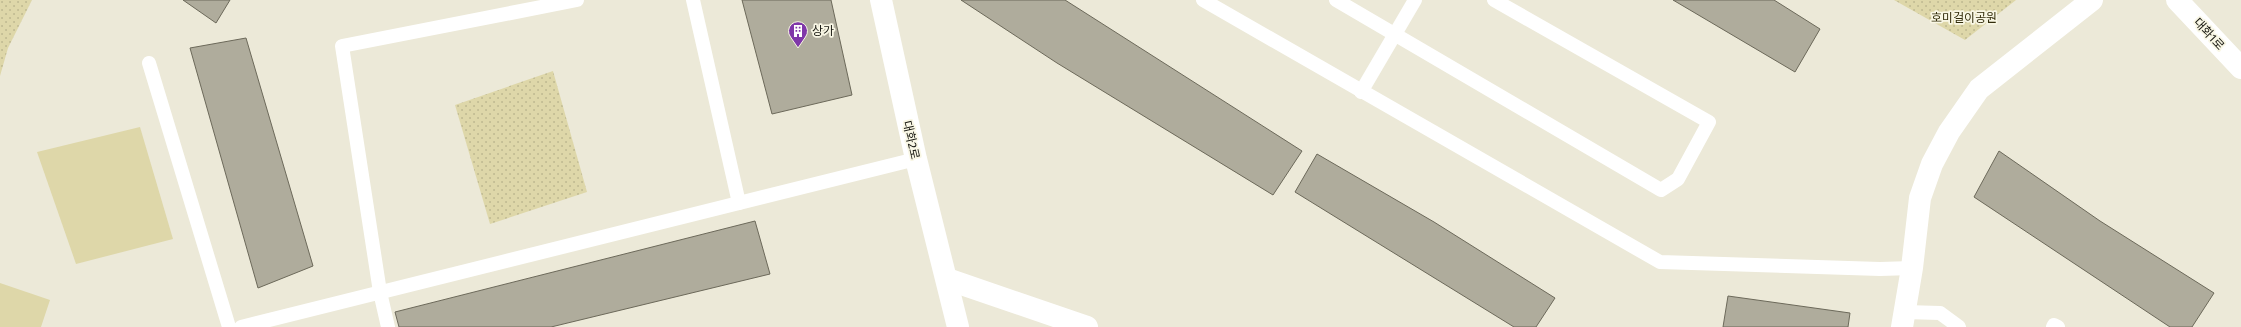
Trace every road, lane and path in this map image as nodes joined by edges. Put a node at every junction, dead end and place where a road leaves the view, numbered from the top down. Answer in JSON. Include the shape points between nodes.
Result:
{"nodes":[{"id":1,"x":577,"y":0,"type":"edge"},
{"id":2,"x":693,"y":0,"type":"edge"},
{"id":3,"x":881,"y":0,"type":"edge"},
{"id":4,"x":1202,"y":0,"type":"edge"},
{"id":5,"x":1336,"y":0,"type":"edge"},
{"id":6,"x":1415,"y":0,"type":"edge"},
{"id":7,"x":1494,"y":0,"type":"edge"},
{"id":8,"x":2092,"y":0,"type":"edge"},
{"id":9,"x":2177,"y":0,"type":"edge"},
{"id":10,"x":1396,"y":35,"type":"junction"},
{"id":11,"x":149,"y":63,"type":"dead end"},
{"id":12,"x":2241,"y":68,"type":"edge"},
{"id":13,"x":1361,"y":92,"type":"junction"},
{"id":14,"x":916,"y":159,"type":"junction"},
{"id":15,"x":739,"y":203,"type":"junction"},
{"id":16,"x":1912,"y":268,"type":"junction"},
{"id":17,"x":947,"y":279,"type":"junction"},
{"id":18,"x":380,"y":292,"type":"junction"},
{"id":19,"x":1903,"y":319,"type":"edge"},
{"id":20,"x":230,"y":327,"type":"edge"},
{"id":21,"x":242,"y":327,"type":"edge"},
{"id":22,"x":388,"y":327,"type":"edge"},
{"id":23,"x":958,"y":327,"type":"edge"},
{"id":24,"x":1086,"y":327,"type":"edge"},
{"id":25,"x":1959,"y":327,"type":"edge"},
{"id":26,"x":2053,"y":327,"type":"edge"},
{"id":27,"x":2058,"y":327,"type":"edge"}],
"edges":[{"from":1,"to":18,"type":"lane","via":[[342,46]]},
{"from":2,"to":15,"type":"lane"},
{"from":3,"to":14,"type":"street","name":"대화2로"},
{"from":4,"to":13,"type":"lane"},
{"from":5,"to":10,"type":"lane"},
{"from":6,"to":10,"type":"lane"},
{"from":7,"to":10,"type":"lane","via":[[1709,122],[1678,179],[1661,190]]},
{"from":8,"to":16,"type":"street","via":[[1979,89],[1964,108],[1932,164],[1920,198]]},
{"from":9,"to":12,"type":"street","name":"대화1로"},
{"from":10,"to":13,"type":"lane"},
{"from":11,"to":20,"type":"lane"},
{"from":13,"to":16,"type":"lane","via":[[1660,262]]},
{"from":14,"to":15,"type":"lane"},
{"from":14,"to":17,"type":"street","name":"대화2로"},
{"from":15,"to":18,"type":"lane"},
{"from":16,"to":19,"type":"street"},
{"from":17,"to":23,"type":"street","name":"대화2로"},
{"from":17,"to":24,"type":"street"},
{"from":18,"to":21,"type":"lane"},
{"from":18,"to":22,"type":"lane"},
{"from":19,"to":25,"type":"lane","via":[[1940,313]]},
{"from":26,"to":27,"type":"lane"}]}
